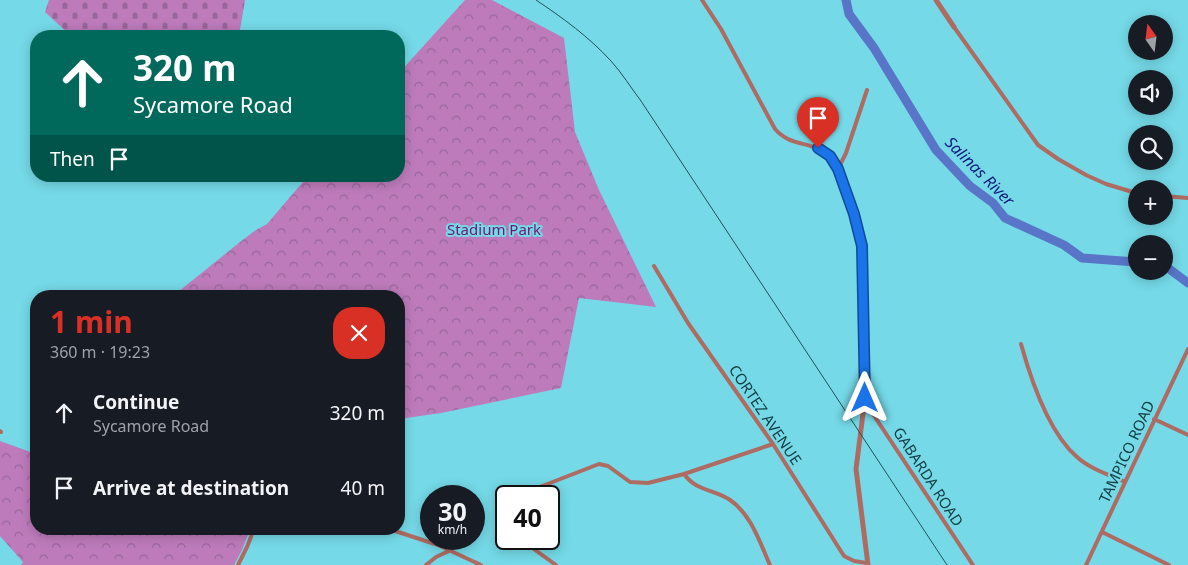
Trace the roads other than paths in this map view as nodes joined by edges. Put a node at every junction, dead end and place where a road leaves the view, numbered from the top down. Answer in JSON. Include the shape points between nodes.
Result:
{"nodes":[{"id":1,"x":702,"y":0,"type":"edge"},
{"id":2,"x":936,"y":0,"type":"edge"},
{"id":3,"x":954,"y":27,"type":"joint"},
{"id":4,"x":867,"y":90,"type":"dead end"},
{"id":5,"x":838,"y":169,"type":"junction"},
{"id":6,"x":1128,"y":190,"type":"edge"},
{"id":7,"x":1173,"y":197,"type":"edge"},
{"id":8,"x":1188,"y":198,"type":"edge"},
{"id":9,"x":654,"y":266,"type":"dead end"},
{"id":10,"x":1021,"y":344,"type":"dead end"},
{"id":11,"x":1188,"y":349,"type":"edge"},
{"id":12,"x":865,"y":402,"type":"junction"},
{"id":13,"x":1154,"y":419,"type":"junction"},
{"id":14,"x":1188,"y":435,"type":"edge"},
{"id":15,"x":773,"y":444,"type":"junction"},
{"id":16,"x":684,"y":474,"type":"junction"},
{"id":17,"x":1125,"y":482,"type":"junction"},
{"id":18,"x":544,"y":485,"type":"edge"},
{"id":19,"x":1102,"y":532,"type":"junction"},
{"id":20,"x":252,"y":535,"type":"edge"},
{"id":21,"x":405,"y":535,"type":"edge"},
{"id":22,"x":535,"y":550,"type":"edge"},
{"id":23,"x":449,"y":551,"type":"junction"},
{"id":24,"x":868,"y":564,"type":"edge"},
{"id":25,"x":238,"y":565,"type":"edge"},
{"id":26,"x":426,"y":565,"type":"edge"},
{"id":27,"x":481,"y":565,"type":"edge"},
{"id":28,"x":556,"y":565,"type":"edge"},
{"id":29,"x":770,"y":565,"type":"edge"},
{"id":30,"x":973,"y":565,"type":"edge"},
{"id":31,"x":1086,"y":565,"type":"edge"},
{"id":32,"x":1169,"y":565,"type":"edge"}],
"edges":[{"from":1,"to":5,"type":"street","via":[[775,129],[788,139],[818,148],[830,156]]},
{"from":2,"to":3,"type":"street"},
{"from":3,"to":6,"type":"street","via":[[1038,145],[1086,175]]},
{"from":4,"to":5,"type":"street"},
{"from":5,"to":12,"type":"street","via":[[862,246]]},
{"from":7,"to":8,"type":"street"},
{"from":9,"to":15,"type":"street","name":"CORTEZ AVENUE","via":[[688,323]]},
{"from":10,"to":17,"type":"street","via":[[1030,377],[1066,446],[1084,463]]},
{"from":11,"to":13,"type":"street","name":"TAMPICO ROAD"},
{"from":12,"to":24,"type":"street","via":[[856,469]]},
{"from":12,"to":30,"type":"street","name":"GABARDA ROAD"},
{"from":13,"to":14,"type":"street"},
{"from":13,"to":17,"type":"street","name":"TAMPICO ROAD"},
{"from":15,"to":16,"type":"street"},
{"from":15,"to":24,"type":"street","name":"CORTEZ AVENUE","via":[[844,556]]},
{"from":16,"to":18,"type":"street","via":[[637,483],[625,480],[608,466],[594,465]]},
{"from":16,"to":29,"type":"street","via":[[694,485],[724,496],[739,508],[750,522]]},
{"from":17,"to":19,"type":"street","name":"TAMPICO ROAD"},
{"from":19,"to":31,"type":"street","name":"TAMPICO ROAD"},
{"from":19,"to":32,"type":"street"},
{"from":20,"to":25,"type":"street"},
{"from":21,"to":23,"type":"street"},
{"from":22,"to":28,"type":"street"},
{"from":23,"to":26,"type":"street"},
{"from":23,"to":27,"type":"street"}]}
